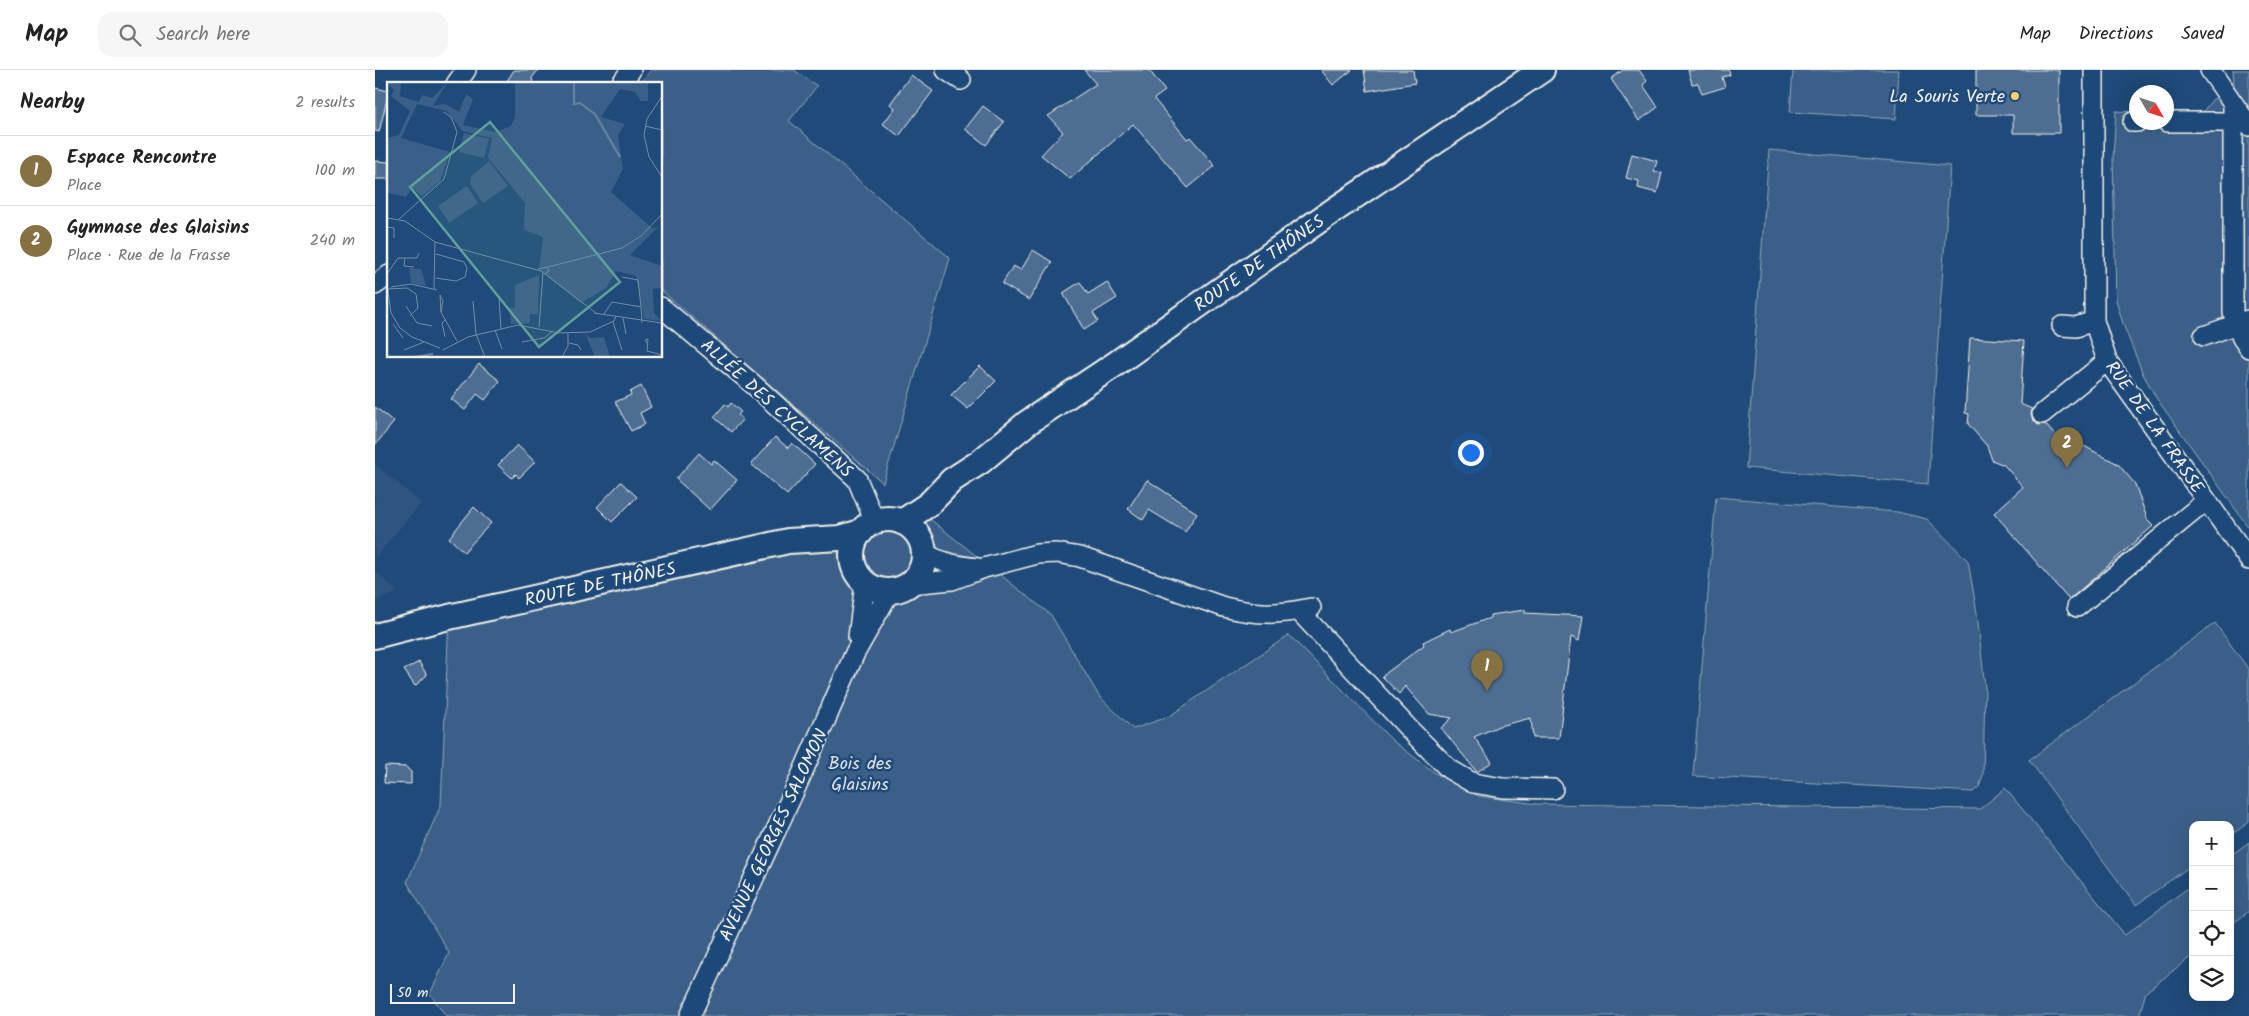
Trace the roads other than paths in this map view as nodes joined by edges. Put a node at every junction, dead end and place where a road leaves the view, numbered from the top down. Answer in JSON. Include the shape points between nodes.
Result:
{"nodes":[{"id":1,"x":466,"y":70,"type":"edge"},
{"id":2,"x":631,"y":70,"type":"edge"},
{"id":3,"x":1542,"y":70,"type":"edge"},
{"id":4,"x":2094,"y":70,"type":"edge"},
{"id":5,"x":2210,"y":70,"type":"edge"},
{"id":6,"x":457,"y":82,"type":"edge"},
{"id":7,"x":622,"y":82,"type":"edge"},
{"id":8,"x":2239,"y":113,"type":"edge"},
{"id":9,"x":2174,"y":121,"type":"edge"},
{"id":10,"x":387,"y":277,"type":"edge"},
{"id":11,"x":375,"y":285,"type":"edge"},
{"id":12,"x":663,"y":310,"type":"edge"},
{"id":13,"x":2094,"y":321,"type":"junction"},
{"id":14,"x":2243,"y":322,"type":"edge"},
{"id":15,"x":2062,"y":326,"type":"dead end"},
{"id":16,"x":2204,"y":336,"type":"dead end"},
{"id":17,"x":2249,"y":348,"type":"edge"},
{"id":18,"x":2107,"y":361,"type":"junction"},
{"id":19,"x":2042,"y":414,"type":"dead end"},
{"id":20,"x":980,"y":462,"type":"junction"},
{"id":21,"x":2206,"y":501,"type":"junction"},
{"id":22,"x":901,"y":522,"type":"junction"},
{"id":23,"x":867,"y":527,"type":"junction"},
{"id":24,"x":922,"y":546,"type":"junction"},
{"id":25,"x":751,"y":550,"type":"junction"},
{"id":26,"x":2249,"y":560,"type":"edge"},
{"id":27,"x":984,"y":568,"type":"junction"},
{"id":28,"x":860,"y":575,"type":"junction"},
{"id":29,"x":900,"y":587,"type":"junction"},
{"id":30,"x":2077,"y":607,"type":"dead end"},
{"id":31,"x":449,"y":617,"type":"junction"},
{"id":32,"x":375,"y":622,"type":"edge"},
{"id":33,"x":375,"y":636,"type":"edge"},
{"id":34,"x":855,"y":653,"type":"junction"},
{"id":35,"x":1553,"y":790,"type":"dead end"},
{"id":36,"x":690,"y":1016,"type":"edge"}],
"edges":[{"from":1,"to":6,"type":"street"},
{"from":2,"to":7,"type":"street"},
{"from":3,"to":20,"type":"main road","name":"ROUTE DE THÔNES","via":[[1027,423]]},
{"from":4,"to":13,"type":"street","name":"RUE DE LA FRASSE"},
{"from":5,"to":8,"type":"street"},
{"from":8,"to":9,"type":"street"},
{"from":8,"to":14,"type":"street","via":[[2233,313]]},
{"from":10,"to":11,"type":"street"},
{"from":12,"to":23,"type":"street","name":"ALLÉE DES CYCLAMENS","via":[[754,385],[857,479]]},
{"from":13,"to":15,"type":"street","via":[[2076,328]]},
{"from":13,"to":18,"type":"street","name":"RUE DE LA FRASSE"},
{"from":14,"to":16,"type":"street"},
{"from":14,"to":17,"type":"street","via":[[2242,338]]},
{"from":18,"to":19,"type":"street"},
{"from":18,"to":21,"type":"street","name":"RUE DE LA FRASSE"},
{"from":20,"to":22,"type":"main road","name":"ROUTE DE THÔNES","via":[[952,480],[929,504]]},
{"from":20,"to":24,"type":"main road","name":"ROUTE DE THÔNES","via":[[939,512]]},
{"from":21,"to":26,"type":"street","name":"RUE DE LA FRASSE"},
{"from":21,"to":30,"type":"street"},
{"from":22,"to":23,"type":"main road","via":[[883,520]]},
{"from":22,"to":24,"type":"main road","via":[[913,529]]},
{"from":23,"to":25,"type":"main road","name":"ROUTE DE THÔNES","via":[[840,538],[788,541]]},
{"from":23,"to":28,"type":"main road","via":[[855,543],[852,554]]},
{"from":24,"to":27,"type":"street","via":[[940,561]]},
{"from":24,"to":29,"type":"main road","via":[[921,570]]},
{"from":25,"to":28,"type":"main road","name":"ROUTE DE THÔNES","via":[[822,552],[841,558]]},
{"from":25,"to":31,"type":"main road","name":"ROUTE DE THÔNES"},
{"from":27,"to":29,"type":"street","via":[[952,580]]},
{"from":27,"to":35,"type":"street","via":[[1037,554],[1069,554],[1238,610],[1269,614],[1305,610],[1449,769],[1473,783]]},
{"from":28,"to":29,"type":"main road","via":[[873,588]]},
{"from":28,"to":34,"type":"street","name":"AVENUE GEORGES SALOMON"},
{"from":29,"to":34,"type":"street","name":"AVENUE GEORGES SALOMON"},
{"from":31,"to":32,"type":"main road","name":"ROUTE DE THÔNES"},
{"from":31,"to":33,"type":"main road","name":"ROUTE DE THÔNES"},
{"from":34,"to":36,"type":"street","name":"AVENUE GEORGES SALOMON"}]}
